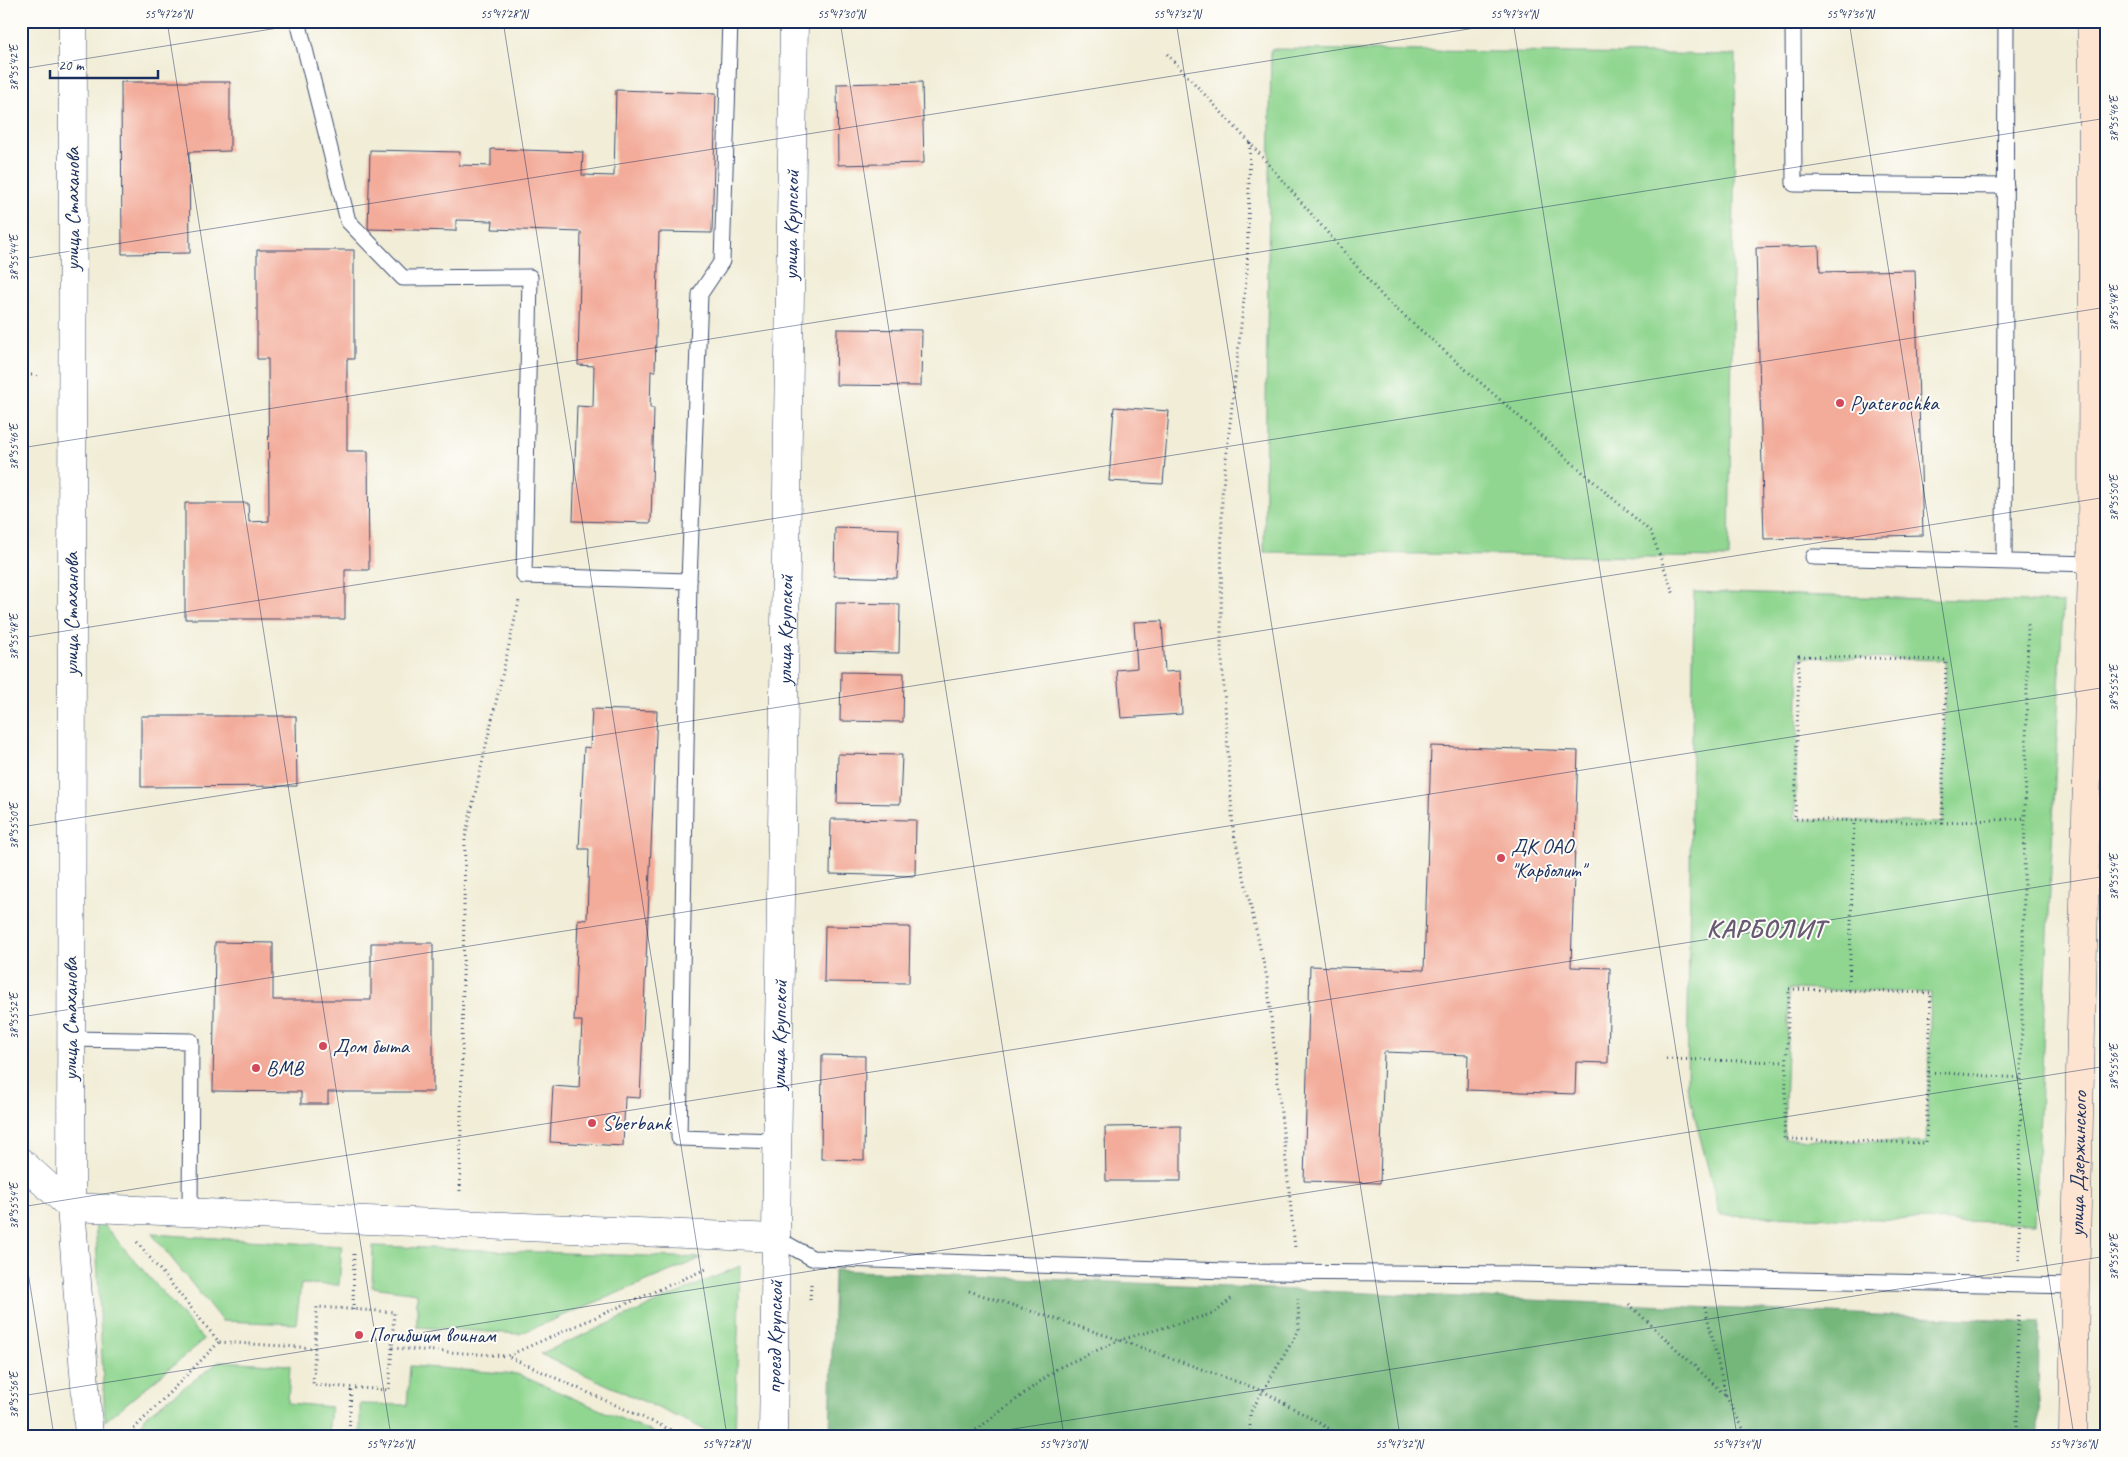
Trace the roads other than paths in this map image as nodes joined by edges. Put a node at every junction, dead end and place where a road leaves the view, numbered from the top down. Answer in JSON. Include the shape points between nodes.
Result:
{"nodes":[{"id":1,"x":73,"y":21,"type":"edge"},
{"id":2,"x":298,"y":21,"type":"edge"},
{"id":3,"x":730,"y":21,"type":"edge"},
{"id":4,"x":794,"y":21,"type":"edge"},
{"id":5,"x":1792,"y":21,"type":"edge"},
{"id":6,"x":2006,"y":21,"type":"edge"},
{"id":7,"x":2091,"y":21,"type":"edge"},
{"id":8,"x":2006,"y":186,"type":"junction"},
{"id":9,"x":1813,"y":557,"type":"dead end"},
{"id":10,"x":2004,"y":561,"type":"junction"},
{"id":11,"x":2092,"y":564,"type":"junction"},
{"id":12,"x":689,"y":581,"type":"junction"},
{"id":13,"x":70,"y":1039,"type":"junction"},
{"id":14,"x":776,"y":1141,"type":"junction"},
{"id":15,"x":21,"y":1162,"type":"edge"},
{"id":16,"x":71,"y":1207,"type":"junction"},
{"id":17,"x":190,"y":1212,"type":"junction"},
{"id":18,"x":776,"y":1238,"type":"junction"},
{"id":19,"x":2074,"y":1286,"type":"junction"},
{"id":20,"x":88,"y":1436,"type":"edge"},
{"id":21,"x":773,"y":1436,"type":"edge"},
{"id":22,"x":2073,"y":1436,"type":"edge"}],
"edges":[{"from":1,"to":13,"type":"street","name":"улица Стаханова"},
{"from":2,"to":12,"type":"lane","via":[[348,221],[403,278],[530,277],[524,576]]},
{"from":3,"to":12,"type":"lane","via":[[722,261],[700,294]]},
{"from":4,"to":14,"type":"street","name":"улица Крупской"},
{"from":5,"to":8,"type":"lane","via":[[1794,184]]},
{"from":6,"to":8,"type":"lane"},
{"from":7,"to":11,"type":"main road","name":"улица Дзержинского"},
{"from":8,"to":10,"type":"lane"},
{"from":9,"to":10,"type":"lane"},
{"from":10,"to":11,"type":"lane"},
{"from":11,"to":19,"type":"main road","name":"улица Дзержинского"},
{"from":12,"to":14,"type":"lane","via":[[679,1138]]},
{"from":13,"to":16,"type":"street","name":"улица Стаханова"},
{"from":13,"to":17,"type":"lane","via":[[191,1041]]},
{"from":14,"to":18,"type":"street","name":"улица Крупской"},
{"from":15,"to":16,"type":"street"},
{"from":16,"to":17,"type":"street"},
{"from":16,"to":20,"type":"street","name":"улица Стаханова"},
{"from":17,"to":18,"type":"street"},
{"from":18,"to":19,"type":"lane","via":[[812,1258],[1260,1272]]},
{"from":18,"to":21,"type":"street","name":"проезд Крупской"},
{"from":19,"to":22,"type":"main road","name":"улица Дзержинского"}]}
